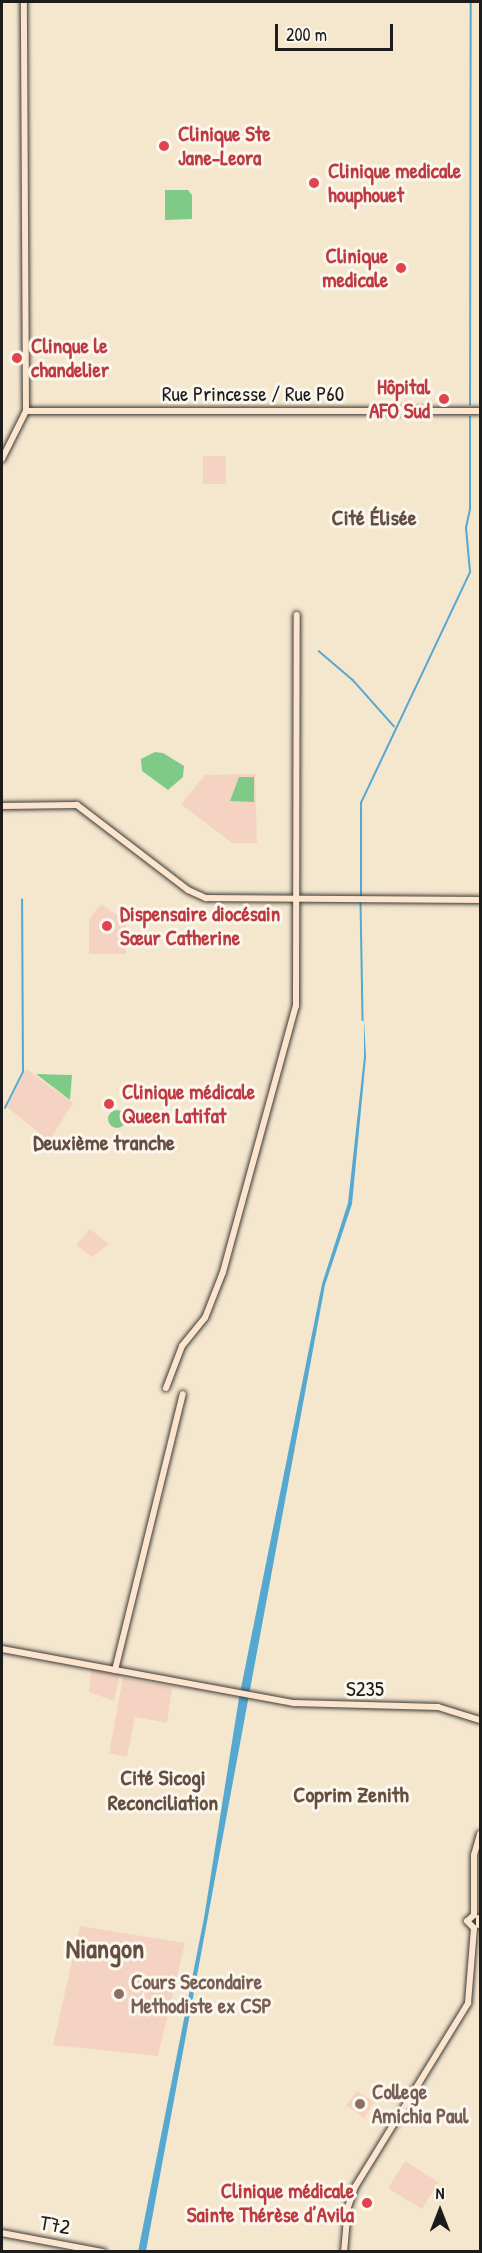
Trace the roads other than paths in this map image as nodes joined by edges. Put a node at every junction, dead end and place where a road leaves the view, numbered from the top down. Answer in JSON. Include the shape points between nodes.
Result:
{"nodes":[{"id":1,"x":24,"y":2,"type":"edge"},
{"id":2,"x":26,"y":411,"type":"junction"},
{"id":3,"x":480,"y":411,"type":"edge"},
{"id":4,"x":2,"y":459,"type":"edge"},
{"id":5,"x":297,"y":615,"type":"dead end"},
{"id":6,"x":2,"y":806,"type":"edge"},
{"id":7,"x":297,"y":898,"type":"junction"},
{"id":8,"x":480,"y":900,"type":"edge"},
{"id":9,"x":166,"y":1388,"type":"dead end"},
{"id":10,"x":183,"y":1394,"type":"dead end"},
{"id":11,"x":2,"y":1649,"type":"edge"},
{"id":12,"x":115,"y":1670,"type":"junction"},
{"id":13,"x":480,"y":1720,"type":"edge"},
{"id":14,"x":480,"y":1834,"type":"edge"},
{"id":15,"x":479,"y":1922,"type":"edge"},
{"id":16,"x":2,"y":2233,"type":"edge"},
{"id":17,"x":103,"y":2252,"type":"edge"},
{"id":18,"x":344,"y":2252,"type":"edge"}],
"edges":[{"from":1,"to":2,"type":"street"},
{"from":2,"to":3,"type":"street","name":"Rue Princesse / Rue P60"},
{"from":2,"to":4,"type":"street"},
{"from":5,"to":7,"type":"street"},
{"from":6,"to":7,"type":"street","via":[[77,805],[199,897]]},
{"from":7,"to":8,"type":"street"},
{"from":7,"to":9,"type":"street","via":[[296,1006],[260,1149],[215,1294],[205,1318],[182,1346]]},
{"from":10,"to":12,"type":"street"},
{"from":11,"to":12,"type":"street","name":"S235"},
{"from":12,"to":13,"type":"street","name":"S235","via":[[317,1706],[438,1707]]},
{"from":14,"to":15,"type":"street","via":[[474,1855],[474,1904]]},
{"from":15,"to":18,"type":"street","via":[[468,2003],[355,2187],[348,2207]]},
{"from":16,"to":17,"type":"street","name":"T72"}]}
